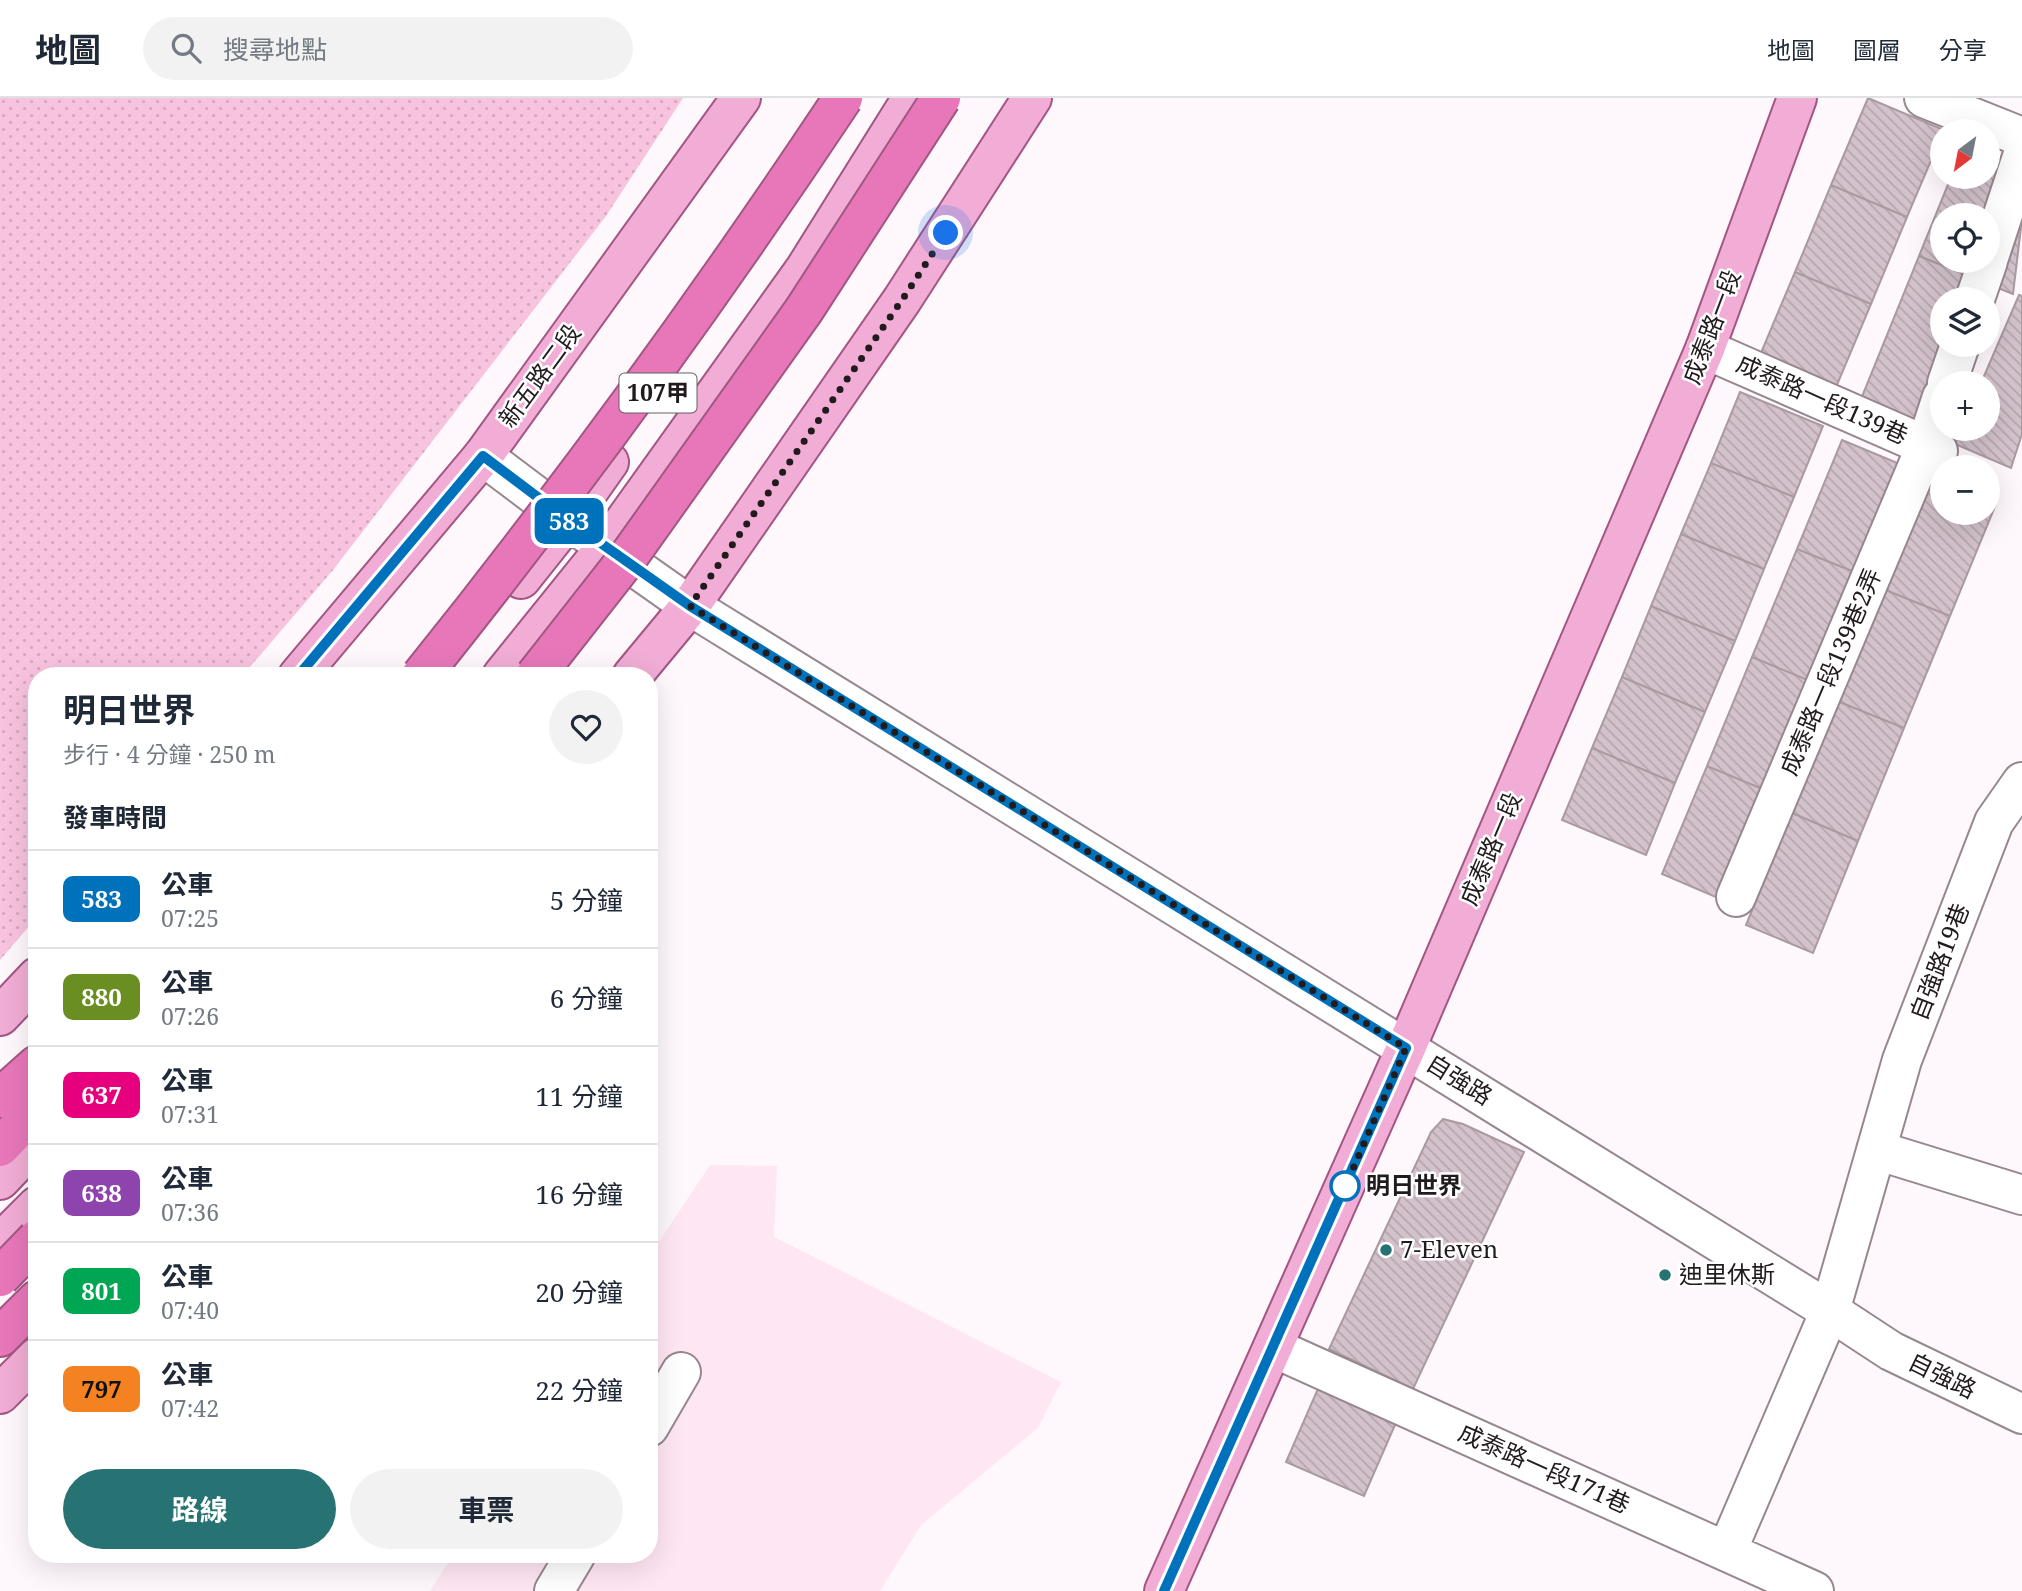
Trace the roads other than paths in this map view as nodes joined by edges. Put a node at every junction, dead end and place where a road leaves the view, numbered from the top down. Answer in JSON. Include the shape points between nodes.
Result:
{"nodes":[{"id":1,"x":741,"y":98,"type":"edge"},
{"id":2,"x":843,"y":98,"type":"edge"},
{"id":3,"x":855,"y":98,"type":"edge"},
{"id":4,"x":912,"y":98,"type":"edge"},
{"id":5,"x":941,"y":98,"type":"edge"},
{"id":6,"x":1032,"y":98,"type":"edge"},
{"id":7,"x":1797,"y":98,"type":"edge"},
{"id":8,"x":1924,"y":98,"type":"edge"},
{"id":9,"x":2022,"y":136,"type":"edge"},
{"id":10,"x":2022,"y":158,"type":"edge"},
{"id":11,"x":2000,"y":224,"type":"edge"},
{"id":12,"x":1705,"y":349,"type":"junction"},
{"id":13,"x":1933,"y":441,"type":"edge"},
{"id":14,"x":1932,"y":448,"type":"junction"},
{"id":15,"x":483,"y":456,"type":"junction"},
{"id":16,"x":568,"y":520,"type":"junction"},
{"id":17,"x":606,"y":547,"type":"junction"},
{"id":18,"x":690,"y":606,"type":"junction"},
{"id":19,"x":306,"y":667,"type":"edge"},
{"id":20,"x":428,"y":667,"type":"edge"},
{"id":21,"x":450,"y":667,"type":"edge"},
{"id":22,"x":509,"y":667,"type":"edge"},
{"id":23,"x":542,"y":667,"type":"edge"},
{"id":24,"x":639,"y":667,"type":"edge"},
{"id":25,"x":2022,"y":782,"type":"edge"},
{"id":26,"x":1736,"y":897,"type":"dead end"},
{"id":27,"x":28,"y":986,"type":"edge"},
{"id":28,"x":0,"y":1016,"type":"edge"},
{"id":29,"x":1406,"y":1048,"type":"junction"},
{"id":30,"x":28,"y":1073,"type":"edge"},
{"id":31,"x":0,"y":1098,"type":"edge"},
{"id":32,"x":28,"y":1117,"type":"edge"},
{"id":33,"x":0,"y":1147,"type":"edge"},
{"id":34,"x":28,"y":1150,"type":"edge"},
{"id":35,"x":1876,"y":1150,"type":"junction"},
{"id":36,"x":0,"y":1180,"type":"edge"},
{"id":37,"x":2022,"y":1195,"type":"edge"},
{"id":38,"x":28,"y":1215,"type":"edge"},
{"id":39,"x":0,"y":1243,"type":"edge"},
{"id":40,"x":28,"y":1245,"type":"edge"},
{"id":41,"x":28,"y":1248,"type":"edge"},
{"id":42,"x":0,"y":1264,"type":"edge"},
{"id":43,"x":0,"y":1278,"type":"edge"},
{"id":44,"x":28,"y":1309,"type":"edge"},
{"id":45,"x":1830,"y":1311,"type":"junction"},
{"id":46,"x":0,"y":1337,"type":"edge"},
{"id":47,"x":1274,"y":1348,"type":"junction"},
{"id":48,"x":28,"y":1366,"type":"edge"},
{"id":49,"x":681,"y":1373,"type":"dead end"},
{"id":50,"x":0,"y":1394,"type":"edge"},
{"id":51,"x":658,"y":1412,"type":"edge"},
{"id":52,"x":2022,"y":1414,"type":"edge"},
{"id":53,"x":1727,"y":1551,"type":"junction"},
{"id":54,"x":571,"y":1563,"type":"edge"},
{"id":55,"x":554,"y":1591,"type":"edge"},
{"id":56,"x":1164,"y":1591,"type":"edge"},
{"id":57,"x":1814,"y":1591,"type":"edge"}],
"edges":[{"from":1,"to":15,"type":"main road","name":"新五路二段"},
{"from":2,"to":20,"type":"highway","bridge":true,"via":[[552,510]]},
{"from":3,"to":16,"type":"main road","number":"107甲","via":[[764,243]]},
{"from":4,"to":17,"type":"main road","number":"107甲","via":[[804,270]]},
{"from":5,"to":23,"type":"highway","bridge":true,"via":[[804,310],[626,560]]},
{"from":6,"to":18,"type":"main road","via":[[902,300]]},
{"from":7,"to":12,"type":"main road","name":"成泰路一段"},
{"from":8,"to":9,"type":"street"},
{"from":10,"to":11,"type":"street"},
{"from":12,"to":14,"type":"street","name":"成泰路一段139巷"},
{"from":12,"to":29,"type":"main road","name":"成泰路一段"},
{"from":13,"to":14,"type":"street","name":"成泰路一段139巷2弄"},
{"from":14,"to":26,"type":"street","name":"成泰路一段139巷2弄"},
{"from":15,"to":16,"type":"street","name":"自強路"},
{"from":15,"to":19,"type":"main road","name":"新五路二段"},
{"from":16,"to":17,"type":"street","name":"自強路"},
{"from":16,"to":21,"type":"main road","number":"107甲"},
{"from":17,"to":18,"type":"street","name":"自強路"},
{"from":17,"to":22,"type":"main road","number":"107甲"},
{"from":18,"to":24,"type":"main road"},
{"from":18,"to":29,"type":"street","name":"自強路"},
{"from":25,"to":35,"type":"street","name":"自強路19巷","via":[[1994,822],[1902,1060]]},
{"from":27,"to":28,"type":"main road"},
{"from":29,"to":45,"type":"street","name":"自強路"},
{"from":29,"to":47,"type":"main road","name":"成泰路一段"},
{"from":30,"to":31,"type":"highway"},
{"from":32,"to":33,"type":"highway"},
{"from":34,"to":36,"type":"main road"},
{"from":35,"to":37,"type":"street"},
{"from":35,"to":45,"type":"street","name":"自強路19巷"},
{"from":38,"to":39,"type":"main road"},
{"from":40,"to":42,"type":"main road"},
{"from":41,"to":43,"type":"highway","bridge":true},
{"from":44,"to":46,"type":"highway"},
{"from":45,"to":52,"type":"street","name":"自強路","via":[[1891,1351]]},
{"from":45,"to":53,"type":"street","name":"自強路19巷"},
{"from":47,"to":53,"type":"street","name":"成泰路一段171巷"},
{"from":47,"to":56,"type":"main road","name":"成泰路一段"},
{"from":48,"to":50,"type":"main road"},
{"from":49,"to":51,"type":"street"},
{"from":53,"to":57,"type":"street","name":"成泰路一段171巷"},
{"from":54,"to":55,"type":"street"}]}
